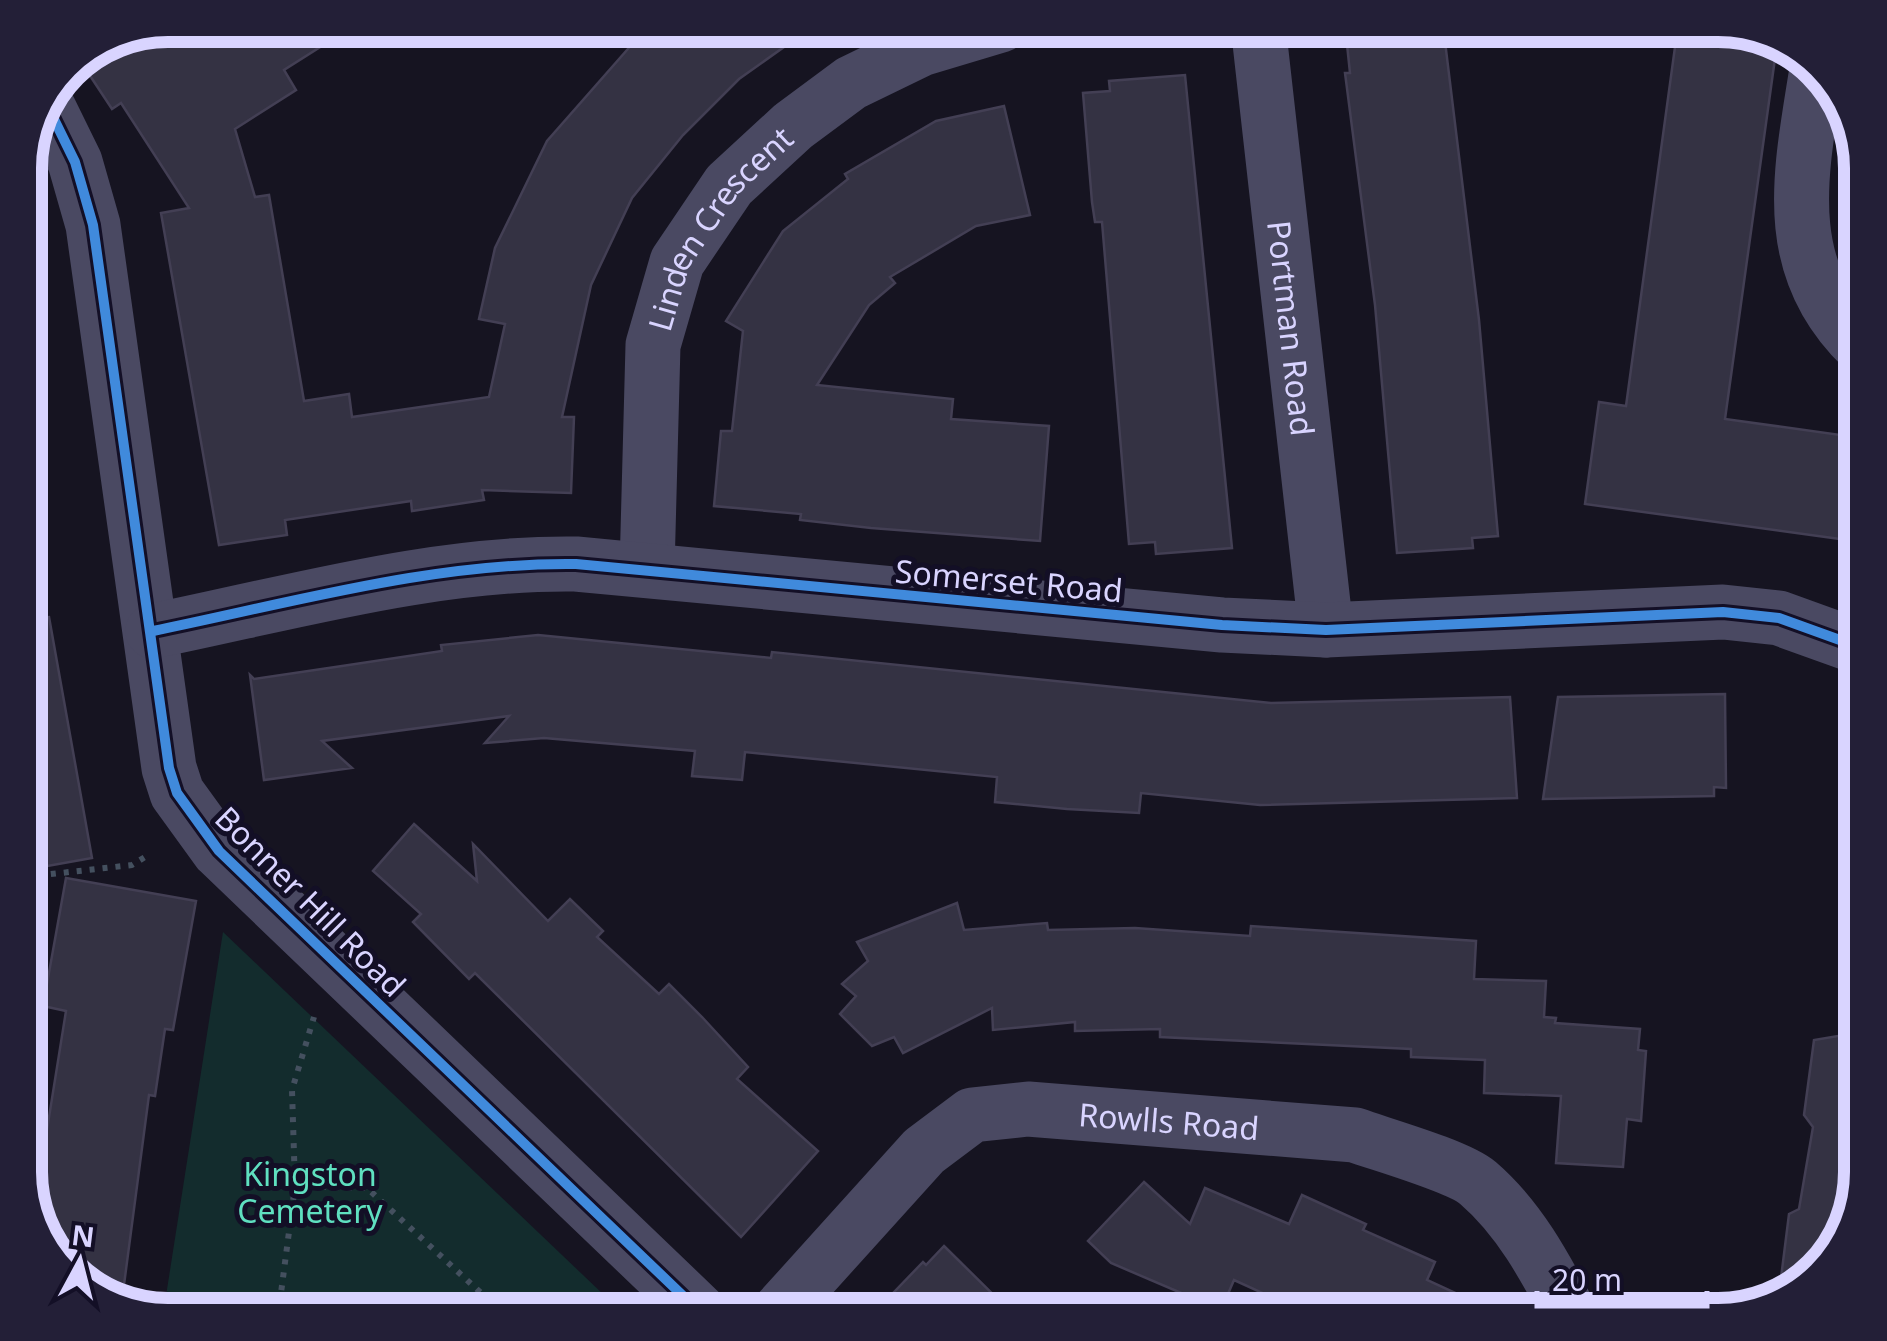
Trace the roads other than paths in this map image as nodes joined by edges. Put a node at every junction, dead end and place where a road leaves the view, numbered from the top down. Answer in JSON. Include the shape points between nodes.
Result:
{"nodes":[{"id":1,"x":941,"y":43,"type":"edge"},
{"id":2,"x":1260,"y":43,"type":"edge"},
{"id":3,"x":1815,"y":87,"type":"edge"},
{"id":4,"x":53,"y":118,"type":"edge"},
{"id":5,"x":1844,"y":324,"type":"edge"},
{"id":6,"x":647,"y":570,"type":"junction"},
{"id":7,"x":1326,"y":630,"type":"junction"},
{"id":8,"x":152,"y":631,"type":"junction"},
{"id":9,"x":1844,"y":641,"type":"edge"},
{"id":10,"x":685,"y":1298,"type":"edge"},
{"id":11,"x":791,"y":1298,"type":"edge"},
{"id":12,"x":1561,"y":1298,"type":"edge"}],
"edges":[{"from":1,"to":6,"type":"street","name":"Linden Crescent","via":[[851,83],[793,126],[729,185],[677,262],[654,345]]},
{"from":2,"to":7,"type":"street","name":"Portman Road"},
{"from":3,"to":5,"type":"street","via":[[1799,229],[1823,297]]},
{"from":4,"to":8,"type":"street","name":"Bonner Hill Road","via":[[75,162],[92,225]]},
{"from":6,"to":7,"type":"street","name":"Somerset Road"},
{"from":6,"to":8,"type":"street","name":"Somerset Road","via":[[518,563]]},
{"from":7,"to":9,"type":"street","name":"Somerset Road","via":[[1723,612],[1779,618]]},
{"from":8,"to":10,"type":"street","name":"Bonner Hill Road","via":[[169,768],[198,827]]},
{"from":11,"to":12,"type":"street","name":"Rowlls Road","via":[[924,1151],[972,1115],[1028,1109],[1355,1135],[1404,1152],[1476,1180],[1534,1248]]}]}
